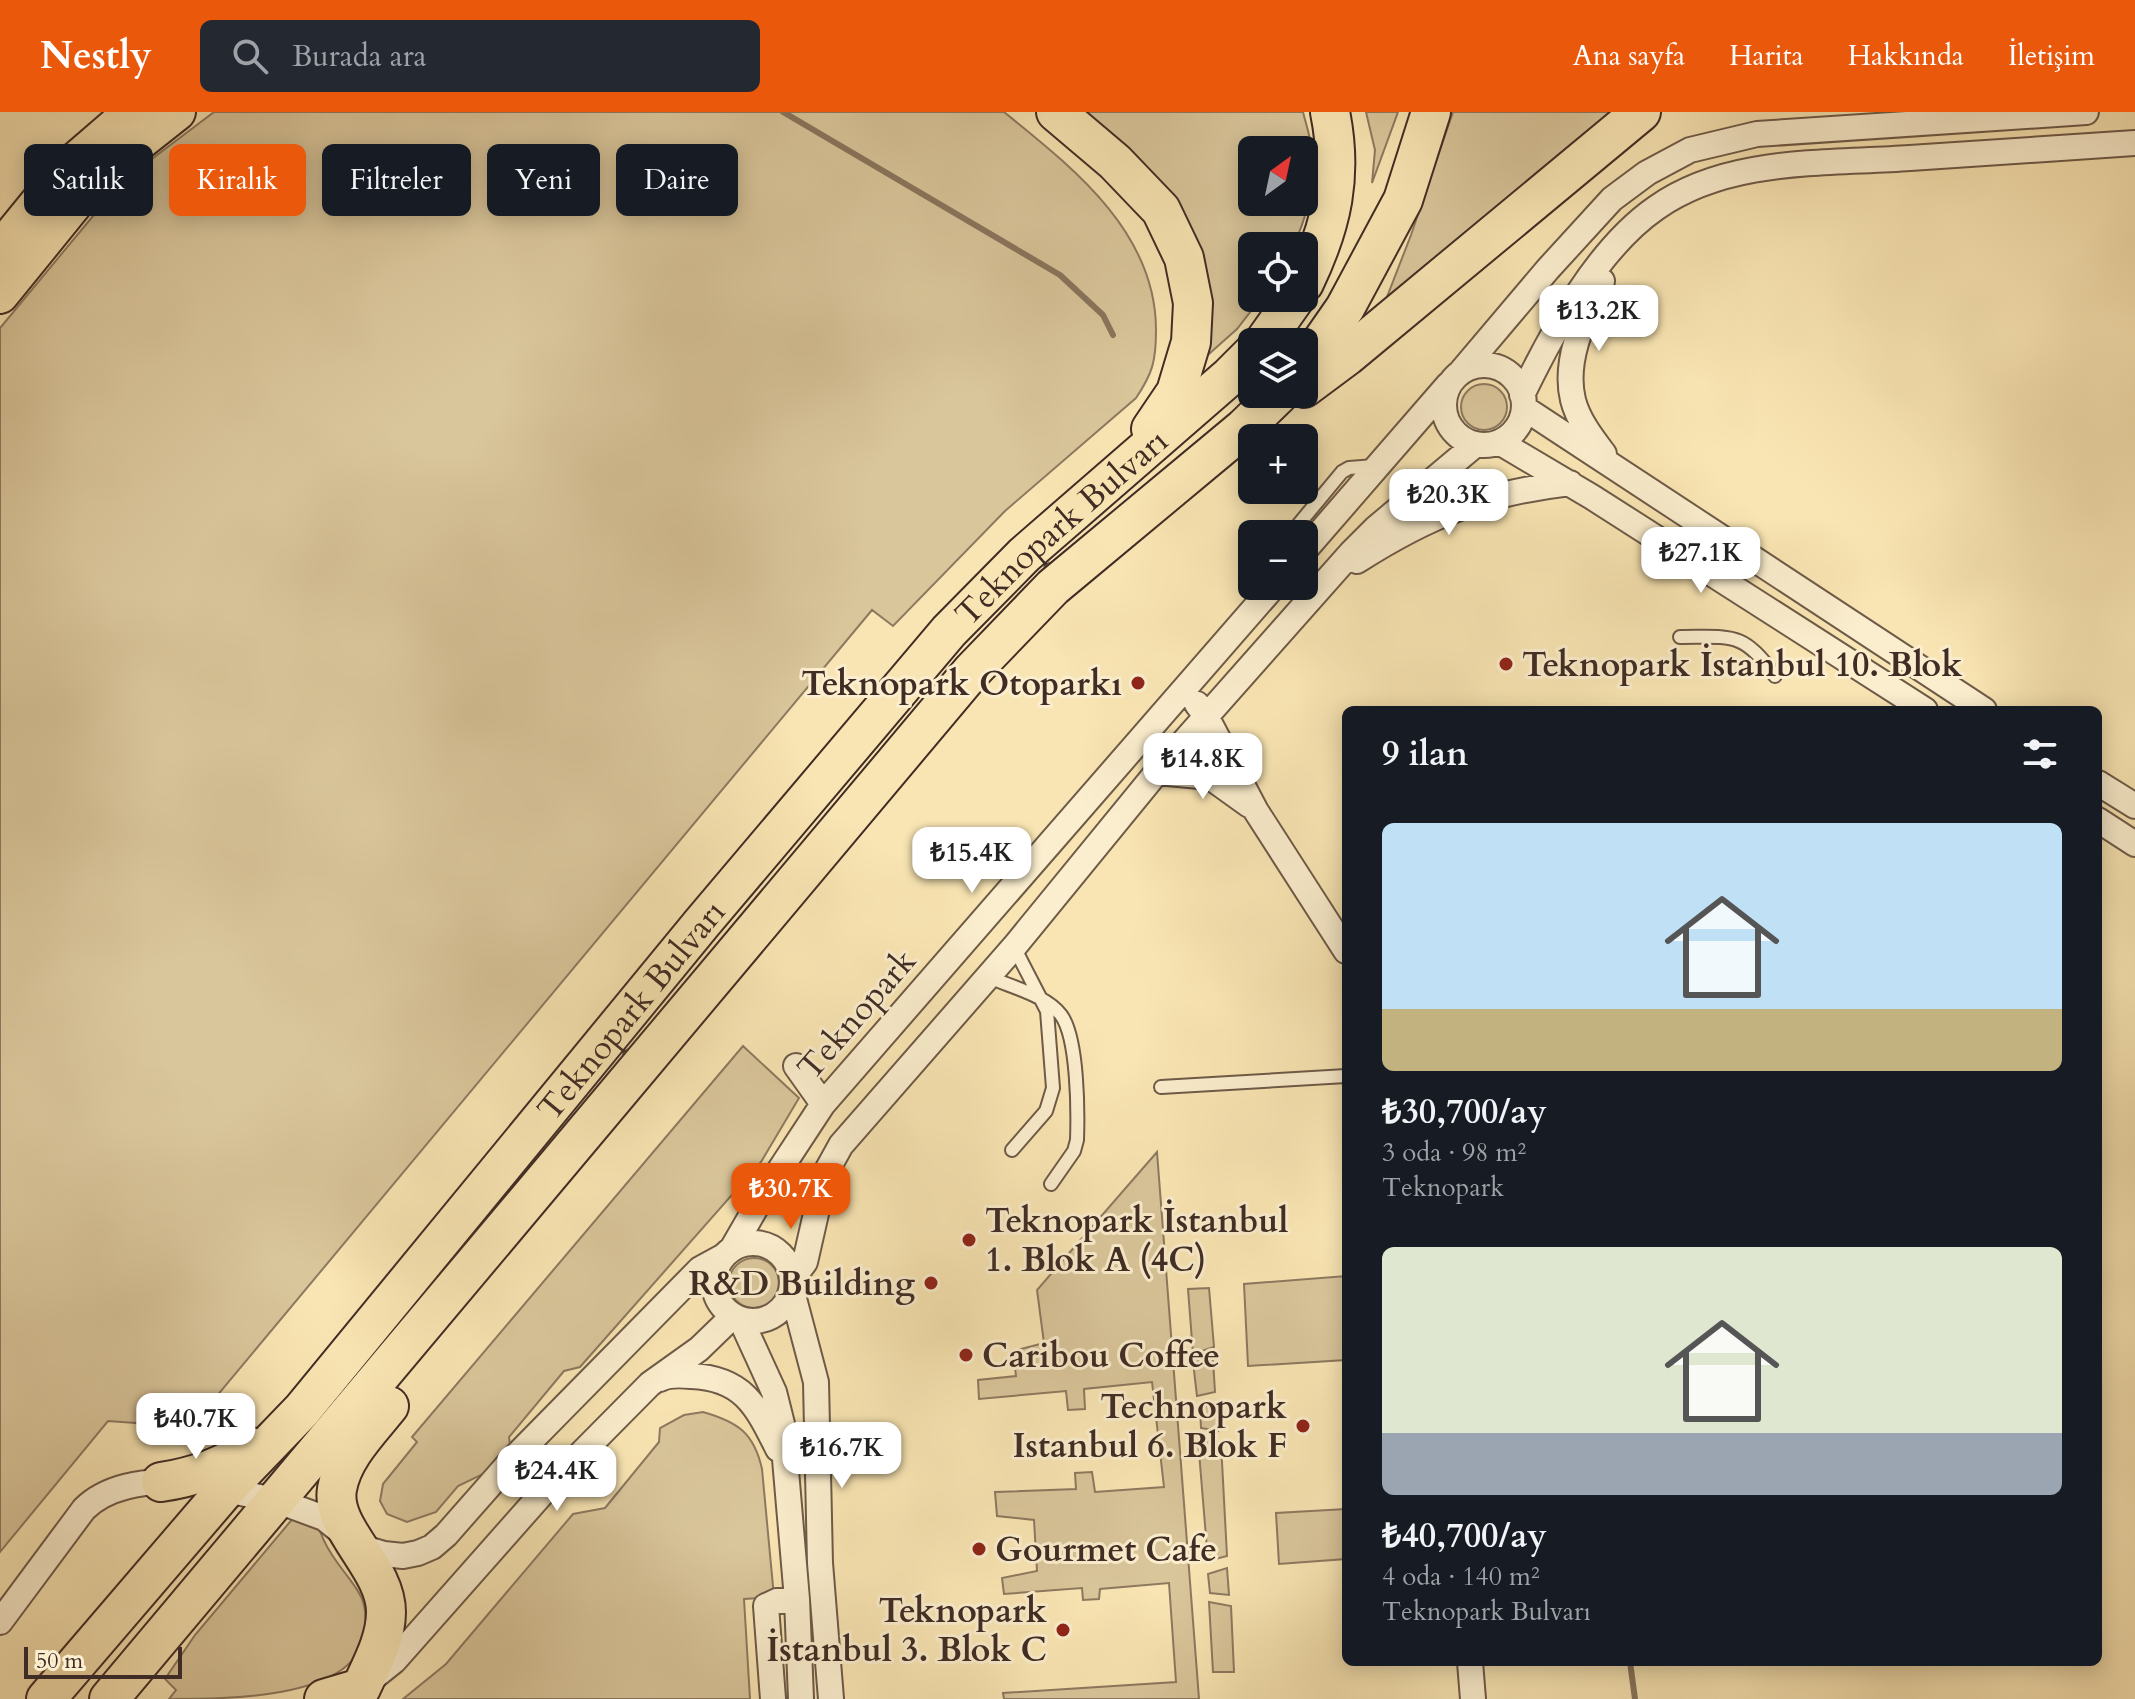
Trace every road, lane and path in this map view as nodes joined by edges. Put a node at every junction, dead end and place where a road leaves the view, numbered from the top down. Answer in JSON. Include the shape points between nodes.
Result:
{"nodes":[{"id":1,"x":132,"y":112,"type":"edge"},
{"id":2,"x":177,"y":112,"type":"edge"},
{"id":3,"x":1056,"y":112,"type":"edge"},
{"id":4,"x":1330,"y":112,"type":"edge"},
{"id":5,"x":1431,"y":112,"type":"edge"},
{"id":6,"x":1641,"y":112,"type":"edge"},
{"id":7,"x":2086,"y":112,"type":"edge"},
{"id":8,"x":2135,"y":143,"type":"edge"},
{"id":9,"x":1619,"y":242,"type":"junction"},
{"id":10,"x":1318,"y":249,"type":"edge"},
{"id":11,"x":0,"y":250,"type":"edge"},
{"id":12,"x":0,"y":295,"type":"edge"},
{"id":13,"x":1318,"y":347,"type":"edge"},
{"id":14,"x":1238,"y":366,"type":"edge"},
{"id":15,"x":1456,"y":377,"type":"junction"},
{"id":16,"x":1318,"y":378,"type":"edge"},
{"id":17,"x":1523,"y":402,"type":"junction"},
{"id":18,"x":1265,"y":408,"type":"edge"},
{"id":19,"x":1274,"y":408,"type":"edge"},
{"id":20,"x":1248,"y":424,"type":"edge"},
{"id":21,"x":1250,"y":424,"type":"edge"},
{"id":22,"x":1238,"y":433,"type":"edge"},
{"id":23,"x":1488,"y":443,"type":"junction"},
{"id":24,"x":1378,"y":466,"type":"junction"},
{"id":25,"x":1612,"y":466,"type":"junction"},
{"id":26,"x":1124,"y":468,"type":"junction"},
{"id":27,"x":1570,"y":483,"type":"junction"},
{"id":28,"x":1302,"y":520,"type":"edge"},
{"id":29,"x":1318,"y":535,"type":"edge"},
{"id":30,"x":1325,"y":582,"type":"junction"},
{"id":31,"x":1262,"y":600,"type":"edge"},
{"id":32,"x":1680,"y":637,"type":"dead end"},
{"id":33,"x":1775,"y":676,"type":"dead end"},
{"id":34,"x":1186,"y":689,"type":"junction"},
{"id":35,"x":1919,"y":706,"type":"edge"},
{"id":36,"x":1978,"y":706,"type":"edge"},
{"id":37,"x":1206,"y":716,"type":"junction"},
{"id":38,"x":1157,"y":772,"type":"junction"},
{"id":39,"x":2102,"y":785,"type":"edge"},
{"id":40,"x":2135,"y":806,"type":"edge"},
{"id":41,"x":1256,"y":811,"type":"junction"},
{"id":42,"x":2102,"y":823,"type":"edge"},
{"id":43,"x":2135,"y":844,"type":"edge"},
{"id":44,"x":1342,"y":945,"type":"edge"},
{"id":45,"x":1014,"y":947,"type":"junction"},
{"id":46,"x":989,"y":977,"type":"junction"},
{"id":47,"x":1044,"y":1002,"type":"junction"},
{"id":48,"x":689,"y":1006,"type":"junction"},
{"id":49,"x":796,"y":1066,"type":"dead end"},
{"id":50,"x":1342,"y":1076,"type":"edge"},
{"id":51,"x":1161,"y":1087,"type":"dead end"},
{"id":52,"x":823,"y":1104,"type":"junction"},
{"id":53,"x":1012,"y":1150,"type":"dead end"},
{"id":54,"x":1051,"y":1184,"type":"dead end"},
{"id":55,"x":727,"y":1253,"type":"junction"},
{"id":56,"x":793,"y":1285,"type":"junction"},
{"id":57,"x":737,"y":1318,"type":"junction"},
{"id":58,"x":650,"y":1384,"type":"junction"},
{"id":59,"x":302,"y":1410,"type":"junction"},
{"id":60,"x":785,"y":1462,"type":"junction"},
{"id":61,"x":161,"y":1482,"type":"junction"},
{"id":62,"x":226,"y":1489,"type":"junction"},
{"id":63,"x":278,"y":1501,"type":"junction"},
{"id":64,"x":360,"y":1547,"type":"junction"},
{"id":65,"x":797,"y":1599,"type":"junction"},
{"id":66,"x":0,"y":1622,"type":"edge"},
{"id":67,"x":1470,"y":1666,"type":"edge"},
{"id":68,"x":1482,"y":1666,"type":"edge"},
{"id":69,"x":361,"y":1688,"type":"junction"},
{"id":70,"x":46,"y":1699,"type":"edge"},
{"id":71,"x":109,"y":1699,"type":"edge"},
{"id":72,"x":324,"y":1699,"type":"edge"},
{"id":73,"x":773,"y":1699,"type":"edge"},
{"id":74,"x":801,"y":1699,"type":"edge"},
{"id":75,"x":831,"y":1699,"type":"edge"},
{"id":76,"x":1473,"y":1699,"type":"edge"},
{"id":77,"x":1485,"y":1699,"type":"edge"}],
"edges":[{"from":1,"to":11,"type":"main road","via":[[66,169]]},
{"from":2,"to":12,"type":"main road","via":[[86,189]]},
{"from":3,"to":26,"type":"highway","via":[[1161,210],[1184,258],[1193,303],[1191,342],[1176,392]]},
{"from":4,"to":10,"type":"highway","via":[[1336,144],[1335,195]]},
{"from":5,"to":13,"type":"highway","via":[[1403,200]]},
{"from":6,"to":16,"type":"highway"},
{"from":7,"to":15,"type":"street","via":[[1757,134],[1690,150],[1612,199]]},
{"from":8,"to":9,"type":"street","via":[[1786,166],[1728,175],[1657,207]]},
{"from":9,"to":17,"type":"street","via":[[1541,357]]},
{"from":9,"to":25,"type":"street","via":[[1583,323],[1571,369],[1573,402]]},
{"from":14,"to":26,"type":"highway","name":"Teknopark Bulvarı"},
{"from":15,"to":17,"type":"street","via":[[1477,366],[1497,367],[1513,378]]},
{"from":15,"to":23,"type":"street","via":[[1444,399],[1446,419],[1458,435]]},
{"from":15,"to":24,"type":"street"},
{"from":17,"to":23,"type":"street","via":[[1516,429]]},
{"from":17,"to":25,"type":"street"},
{"from":18,"to":20,"type":"highway","name":"Teknopark Bulvarı"},
{"from":19,"to":21,"type":"highway"},
{"from":22,"to":48,"type":"highway","name":"Teknopark Bulvarı","via":[[1053,587],[1015,625]]},
{"from":23,"to":27,"type":"street"},
{"from":23,"to":30,"type":"street","via":[[1376,528]]},
{"from":24,"to":28,"type":"lane","via":[[1342,472]]},
{"from":24,"to":29,"type":"street"},
{"from":25,"to":36,"type":"street"},
{"from":26,"to":59,"type":"highway","name":"Teknopark Bulvarı","via":[[1024,555],[949,631]]},
{"from":27,"to":30,"type":"street","via":[[1505,492],[1441,514]]},
{"from":27,"to":35,"type":"street"},
{"from":30,"to":37,"type":"street"},
{"from":31,"to":34,"type":"street","name":"Teknopark"},
{"from":32,"to":33,"type":"lane","via":[[1733,637],[1756,650]]},
{"from":34,"to":37,"type":"street"},
{"from":34,"to":52,"type":"street","name":"Teknopark"},
{"from":37,"to":38,"type":"street"},
{"from":37,"to":41,"type":"street"},
{"from":38,"to":41,"type":"street","via":[[1210,777]]},
{"from":38,"to":45,"type":"street"},
{"from":39,"to":40,"type":"street"},
{"from":41,"to":44,"type":"street"},
{"from":42,"to":43,"type":"street"},
{"from":45,"to":46,"type":"street"},
{"from":45,"to":47,"type":"lane"},
{"from":46,"to":47,"type":"lane"},
{"from":46,"to":56,"type":"street","via":[[841,1145],[823,1182],[805,1262]]},
{"from":47,"to":53,"type":"lane","via":[[1052,1096],[1046,1111]]},
{"from":47,"to":54,"type":"lane","via":[[1061,1015],[1071,1042],[1078,1132],[1074,1151]]},
{"from":48,"to":63,"type":"highway","name":"Teknopark Bulvarı"},
{"from":48,"to":64,"type":"highway","via":[[655,1083],[345,1465],[336,1504]]},
{"from":49,"to":52,"type":"street"},
{"from":50,"to":51,"type":"lane"},
{"from":52,"to":55,"type":"street","name":"Teknopark"},
{"from":55,"to":56,"type":"street","via":[[744,1243],[771,1246],[789,1265]]},
{"from":55,"to":57,"type":"street","name":"Teknopark","via":[[714,1281],[715,1293]]},
{"from":55,"to":64,"type":"street","name":"Teknopark","via":[[700,1269],[432,1547],[403,1556]]},
{"from":56,"to":57,"type":"street","via":[[778,1313],[754,1322]]},
{"from":56,"to":75,"type":"street","via":[[816,1382],[820,1563]]},
{"from":57,"to":58,"type":"street"},
{"from":57,"to":60,"type":"street","name":"Teknopark","via":[[774,1392]]},
{"from":58,"to":60,"type":"street","name":"Teknopark","via":[[665,1376],[694,1376],[737,1388],[755,1405]]},
{"from":58,"to":69,"type":"street","via":[[547,1488],[394,1661]]},
{"from":59,"to":61,"type":"highway","via":[[240,1455],[210,1470]]},
{"from":59,"to":62,"type":"highway","name":"Teknopark Bulvarı"},
{"from":60,"to":65,"type":"street","name":"Teknopark"},
{"from":61,"to":62,"type":"street"},
{"from":61,"to":66,"type":"street","via":[[95,1498]]},
{"from":62,"to":63,"type":"street"},
{"from":62,"to":70,"type":"highway","name":"Teknopark Bulvarı"},
{"from":63,"to":64,"type":"street","via":[[324,1518]]},
{"from":63,"to":71,"type":"highway","name":"Teknopark Bulvarı"},
{"from":64,"to":69,"type":"highway","via":[[375,1573],[386,1611],[379,1649]]},
{"from":65,"to":73,"type":"street","via":[[766,1606]]},
{"from":65,"to":74,"type":"street","name":"Teknopark"},
{"from":67,"to":76,"type":"street"},
{"from":68,"to":77,"type":"street"},
{"from":69,"to":72,"type":"highway"}]}
